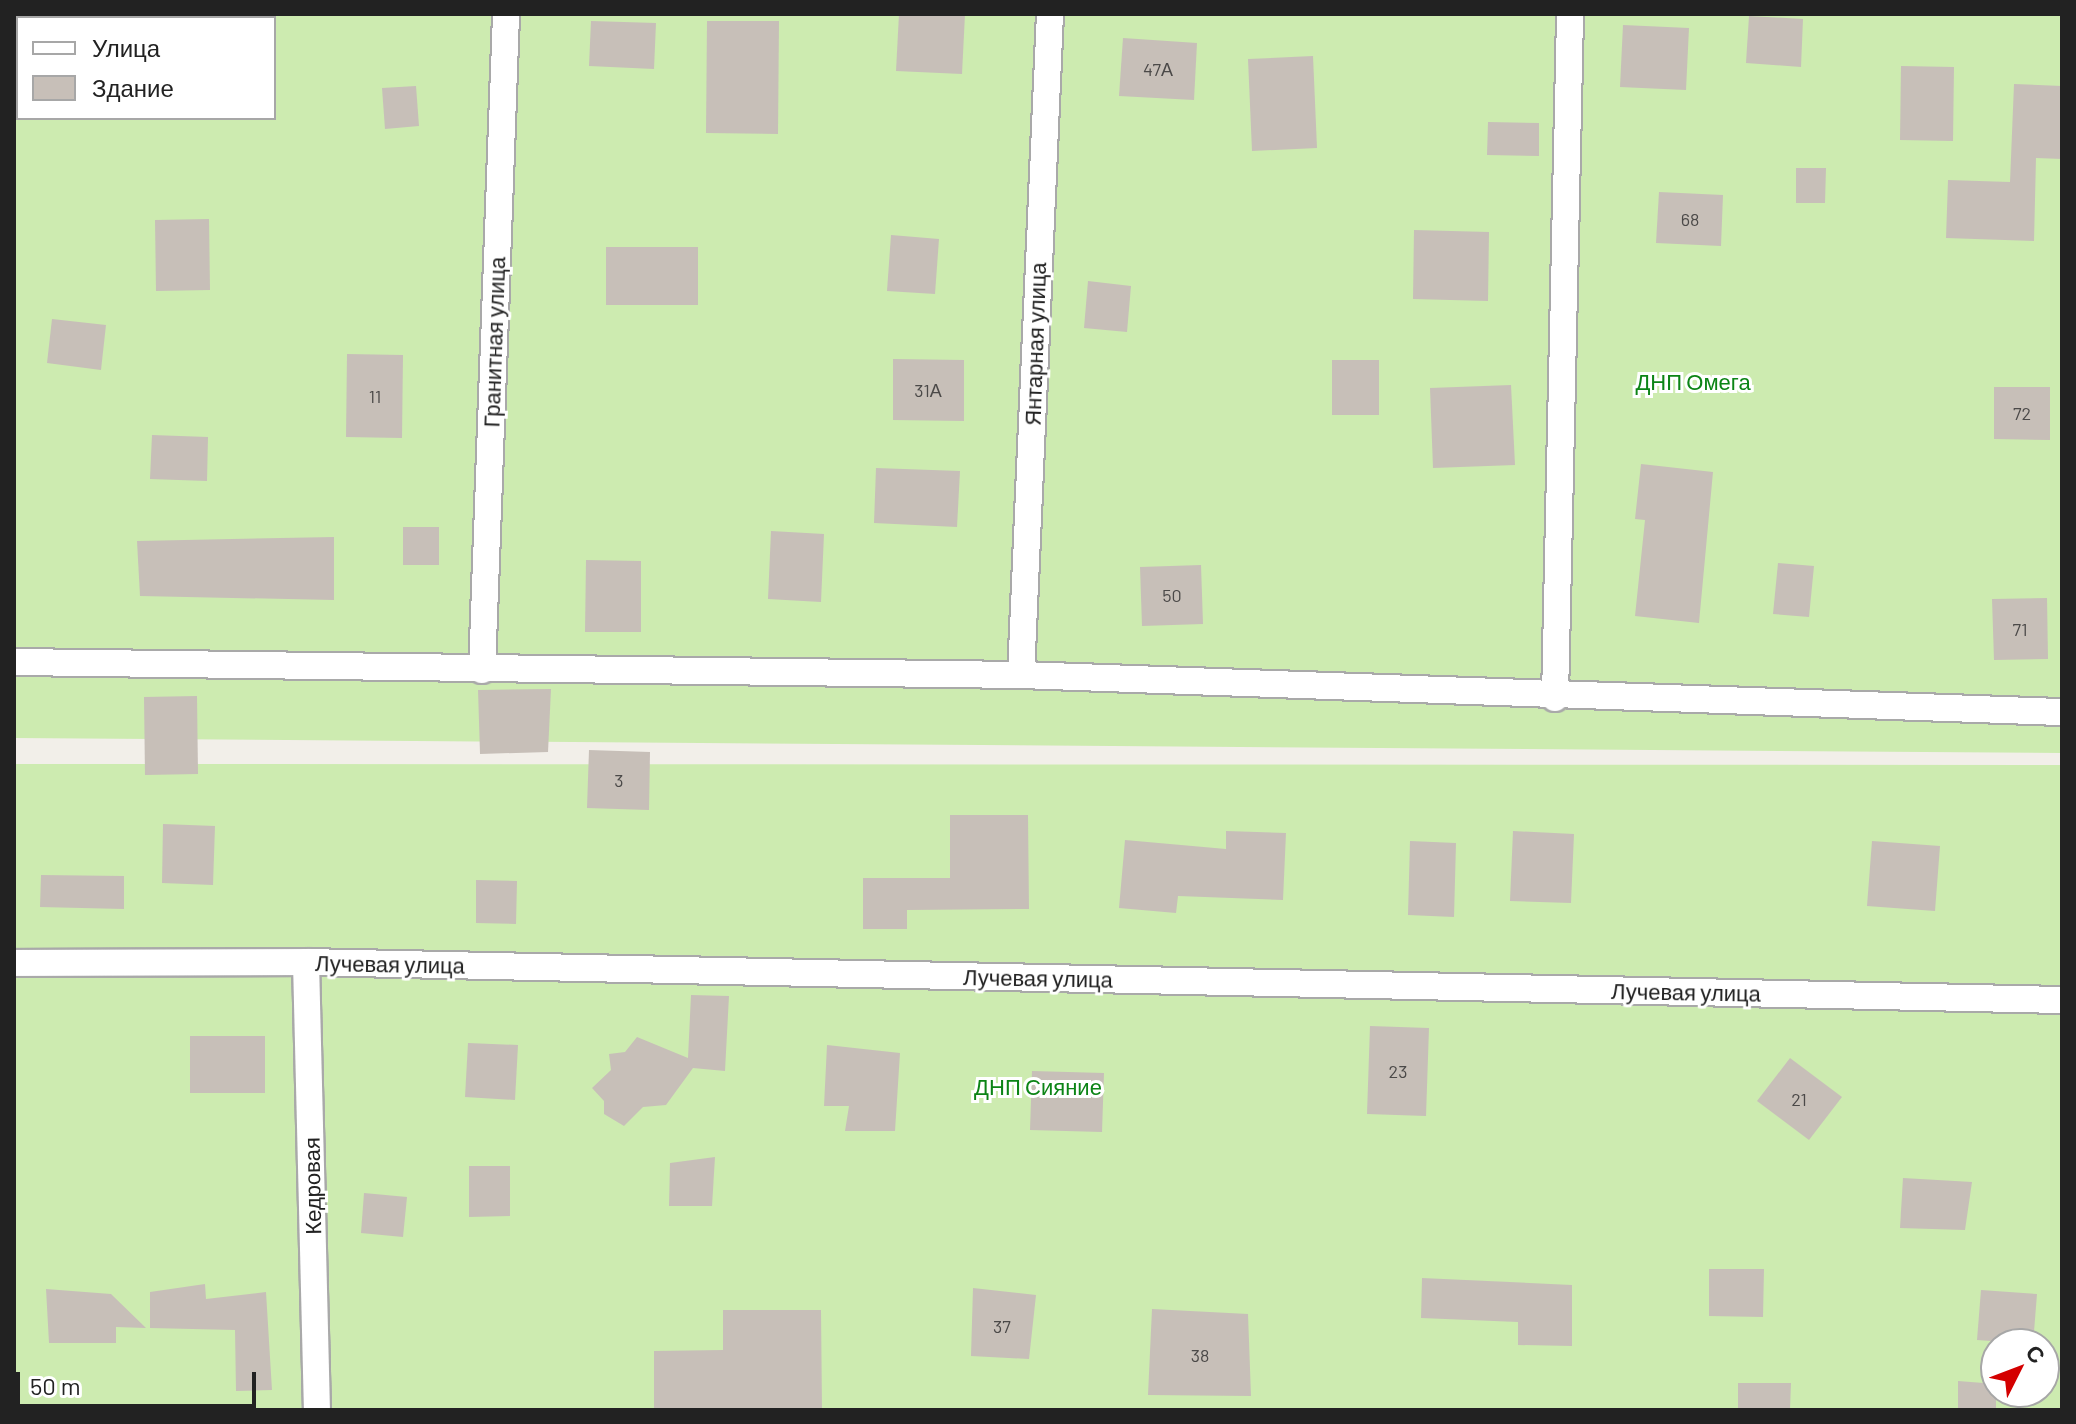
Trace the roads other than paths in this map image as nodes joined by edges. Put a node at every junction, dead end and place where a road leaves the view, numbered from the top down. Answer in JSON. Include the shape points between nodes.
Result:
{"nodes":[{"id":1,"x":506,"y":14,"type":"edge"},
{"id":2,"x":1050,"y":14,"type":"edge"},
{"id":3,"x":1570,"y":14,"type":"edge"},
{"id":4,"x":14,"y":662,"type":"edge"},
{"id":5,"x":482,"y":670,"type":"junction"},
{"id":6,"x":1021,"y":675,"type":"junction"},
{"id":7,"x":1555,"y":698,"type":"junction"},
{"id":8,"x":2062,"y":712,"type":"edge"},
{"id":9,"x":306,"y":962,"type":"junction"},
{"id":10,"x":14,"y":963,"type":"edge"},
{"id":11,"x":2062,"y":1000,"type":"edge"},
{"id":12,"x":317,"y":1410,"type":"edge"}],
"edges":[{"from":1,"to":5,"type":"street","name":"Гранитная улица"},
{"from":2,"to":6,"type":"street","name":"Янтарная улица"},
{"from":3,"to":7,"type":"street"},
{"from":4,"to":5,"type":"street"},
{"from":5,"to":6,"type":"street"},
{"from":6,"to":7,"type":"street"},
{"from":7,"to":8,"type":"street"},
{"from":9,"to":10,"type":"street","name":"Лучевая улица"},
{"from":9,"to":11,"type":"street","name":"Лучевая улица"},
{"from":9,"to":12,"type":"street","name":"Кедровая"}]}
